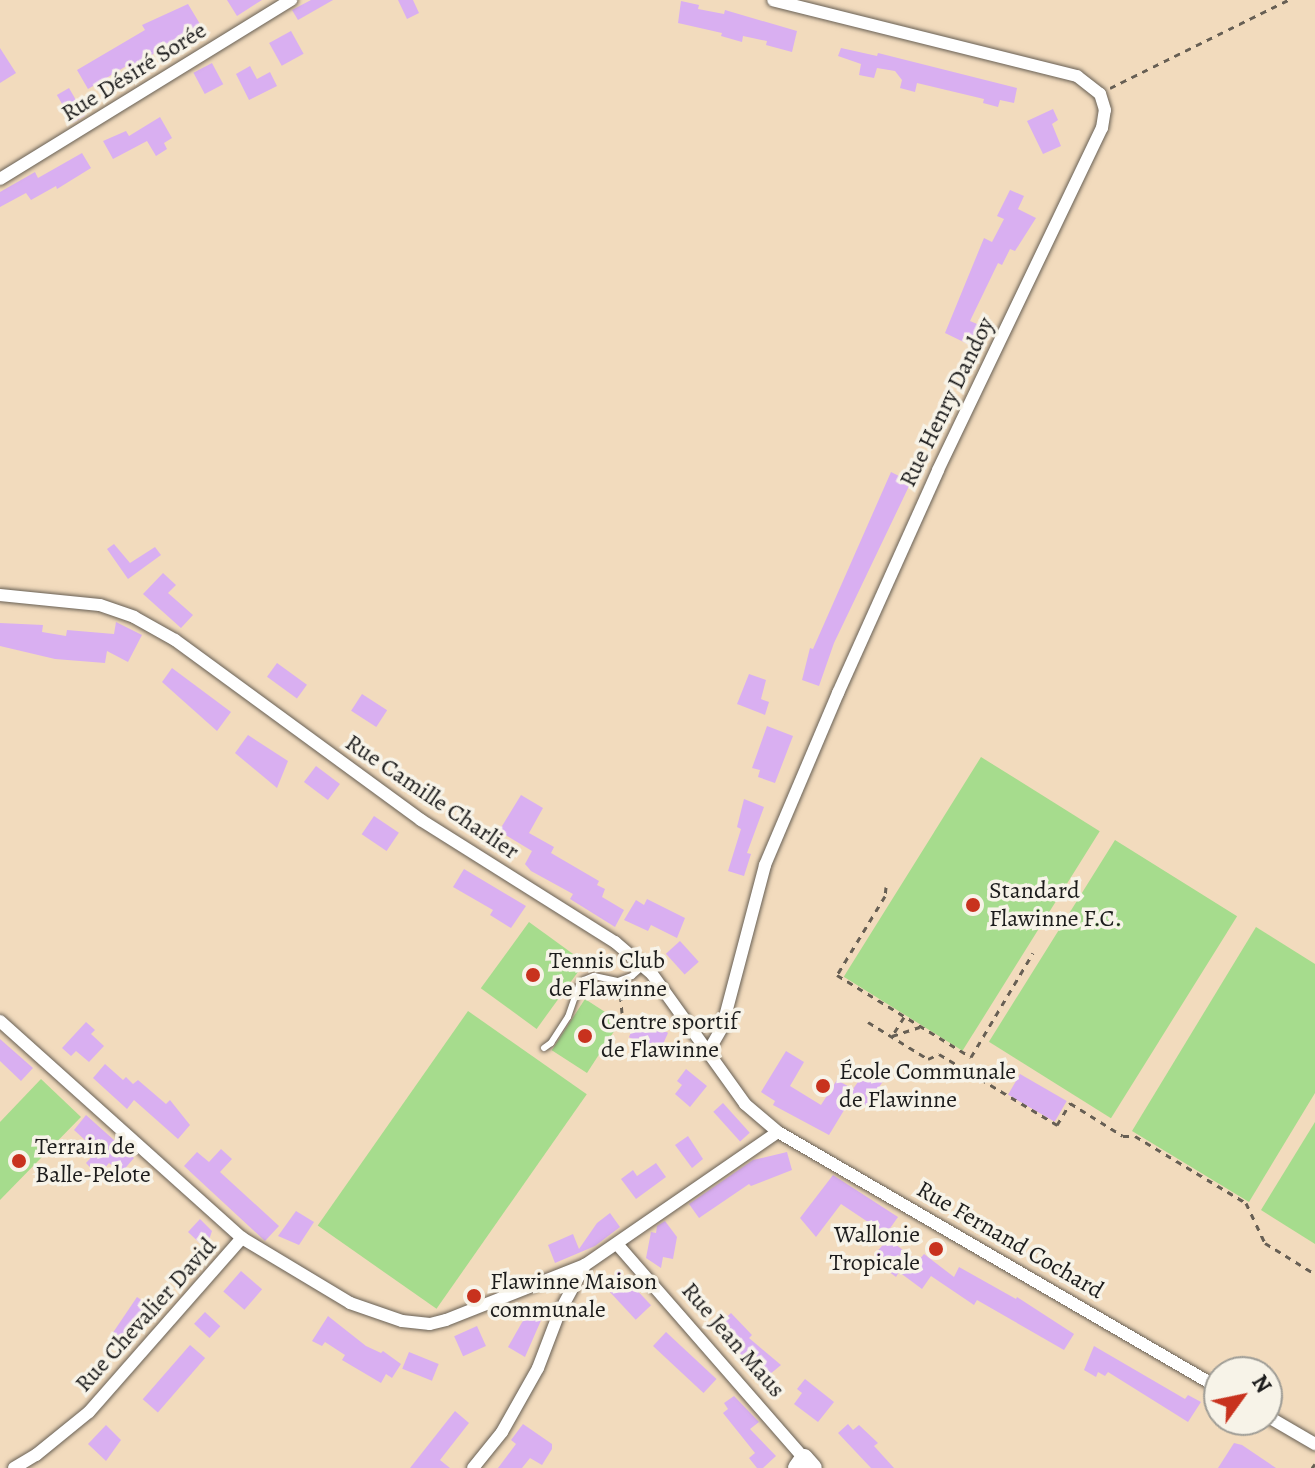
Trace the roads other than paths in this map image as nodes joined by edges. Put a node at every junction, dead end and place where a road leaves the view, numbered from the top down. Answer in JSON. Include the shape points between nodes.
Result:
{"nodes":[{"id":1,"x":291,"y":0,"type":"edge"},
{"id":2,"x":773,"y":0,"type":"edge"},
{"id":3,"x":0,"y":179,"type":"edge"},
{"id":4,"x":0,"y":595,"type":"edge"},
{"id":5,"x":643,"y":966,"type":"junction"},
{"id":6,"x":0,"y":1021,"type":"edge"},
{"id":7,"x":544,"y":1048,"type":"dead end"},
{"id":8,"x":708,"y":1052,"type":"junction"},
{"id":9,"x":778,"y":1132,"type":"junction"},
{"id":10,"x":242,"y":1238,"type":"junction"},
{"id":11,"x":617,"y":1244,"type":"junction"},
{"id":12,"x":585,"y":1265,"type":"junction"},
{"id":13,"x":1203,"y":1379,"type":"edge"},
{"id":14,"x":1283,"y":1425,"type":"edge"},
{"id":15,"x":1315,"y":1444,"type":"edge"},
{"id":16,"x":805,"y":1465,"type":"edge"},
{"id":17,"x":14,"y":1468,"type":"edge"},
{"id":18,"x":473,"y":1468,"type":"edge"}],
"edges":[{"from":1,"to":3,"type":"street","name":"Rue Désiré Sorée"},
{"from":2,"to":8,"type":"street","name":"Rue Henry Dandoy","via":[[1077,76],[1100,94],[1105,110],[1102,128],[932,484],[765,865],[722,1028]]},
{"from":4,"to":5,"type":"street","name":"Rue Camille Charlier","via":[[100,605],[175,640],[421,820],[615,942]]},
{"from":5,"to":7,"type":"lane","via":[[618,981],[594,976],[584,980],[568,1017]]},
{"from":5,"to":8,"type":"street","name":"Rue Camille Charlier"},
{"from":6,"to":10,"type":"street"},
{"from":8,"to":9,"type":"street","name":"Rue Camille Charlier","via":[[745,1104]]},
{"from":9,"to":11,"type":"street","name":"Rue Chevalier David"},
{"from":9,"to":13,"type":"street","name":"Rue Fernand Cochard"},
{"from":10,"to":12,"type":"street","name":"Rue Chevalier David","via":[[350,1303],[380,1316],[430,1324]]},
{"from":10,"to":17,"type":"street","name":"Rue Chevalier David","via":[[89,1412]]},
{"from":11,"to":12,"type":"street","name":"Rue Chevalier David"},
{"from":11,"to":16,"type":"street","name":"Rue Jean Maus"},
{"from":12,"to":18,"type":"street","via":[[538,1368],[502,1432]]},
{"from":14,"to":15,"type":"street"}]}
